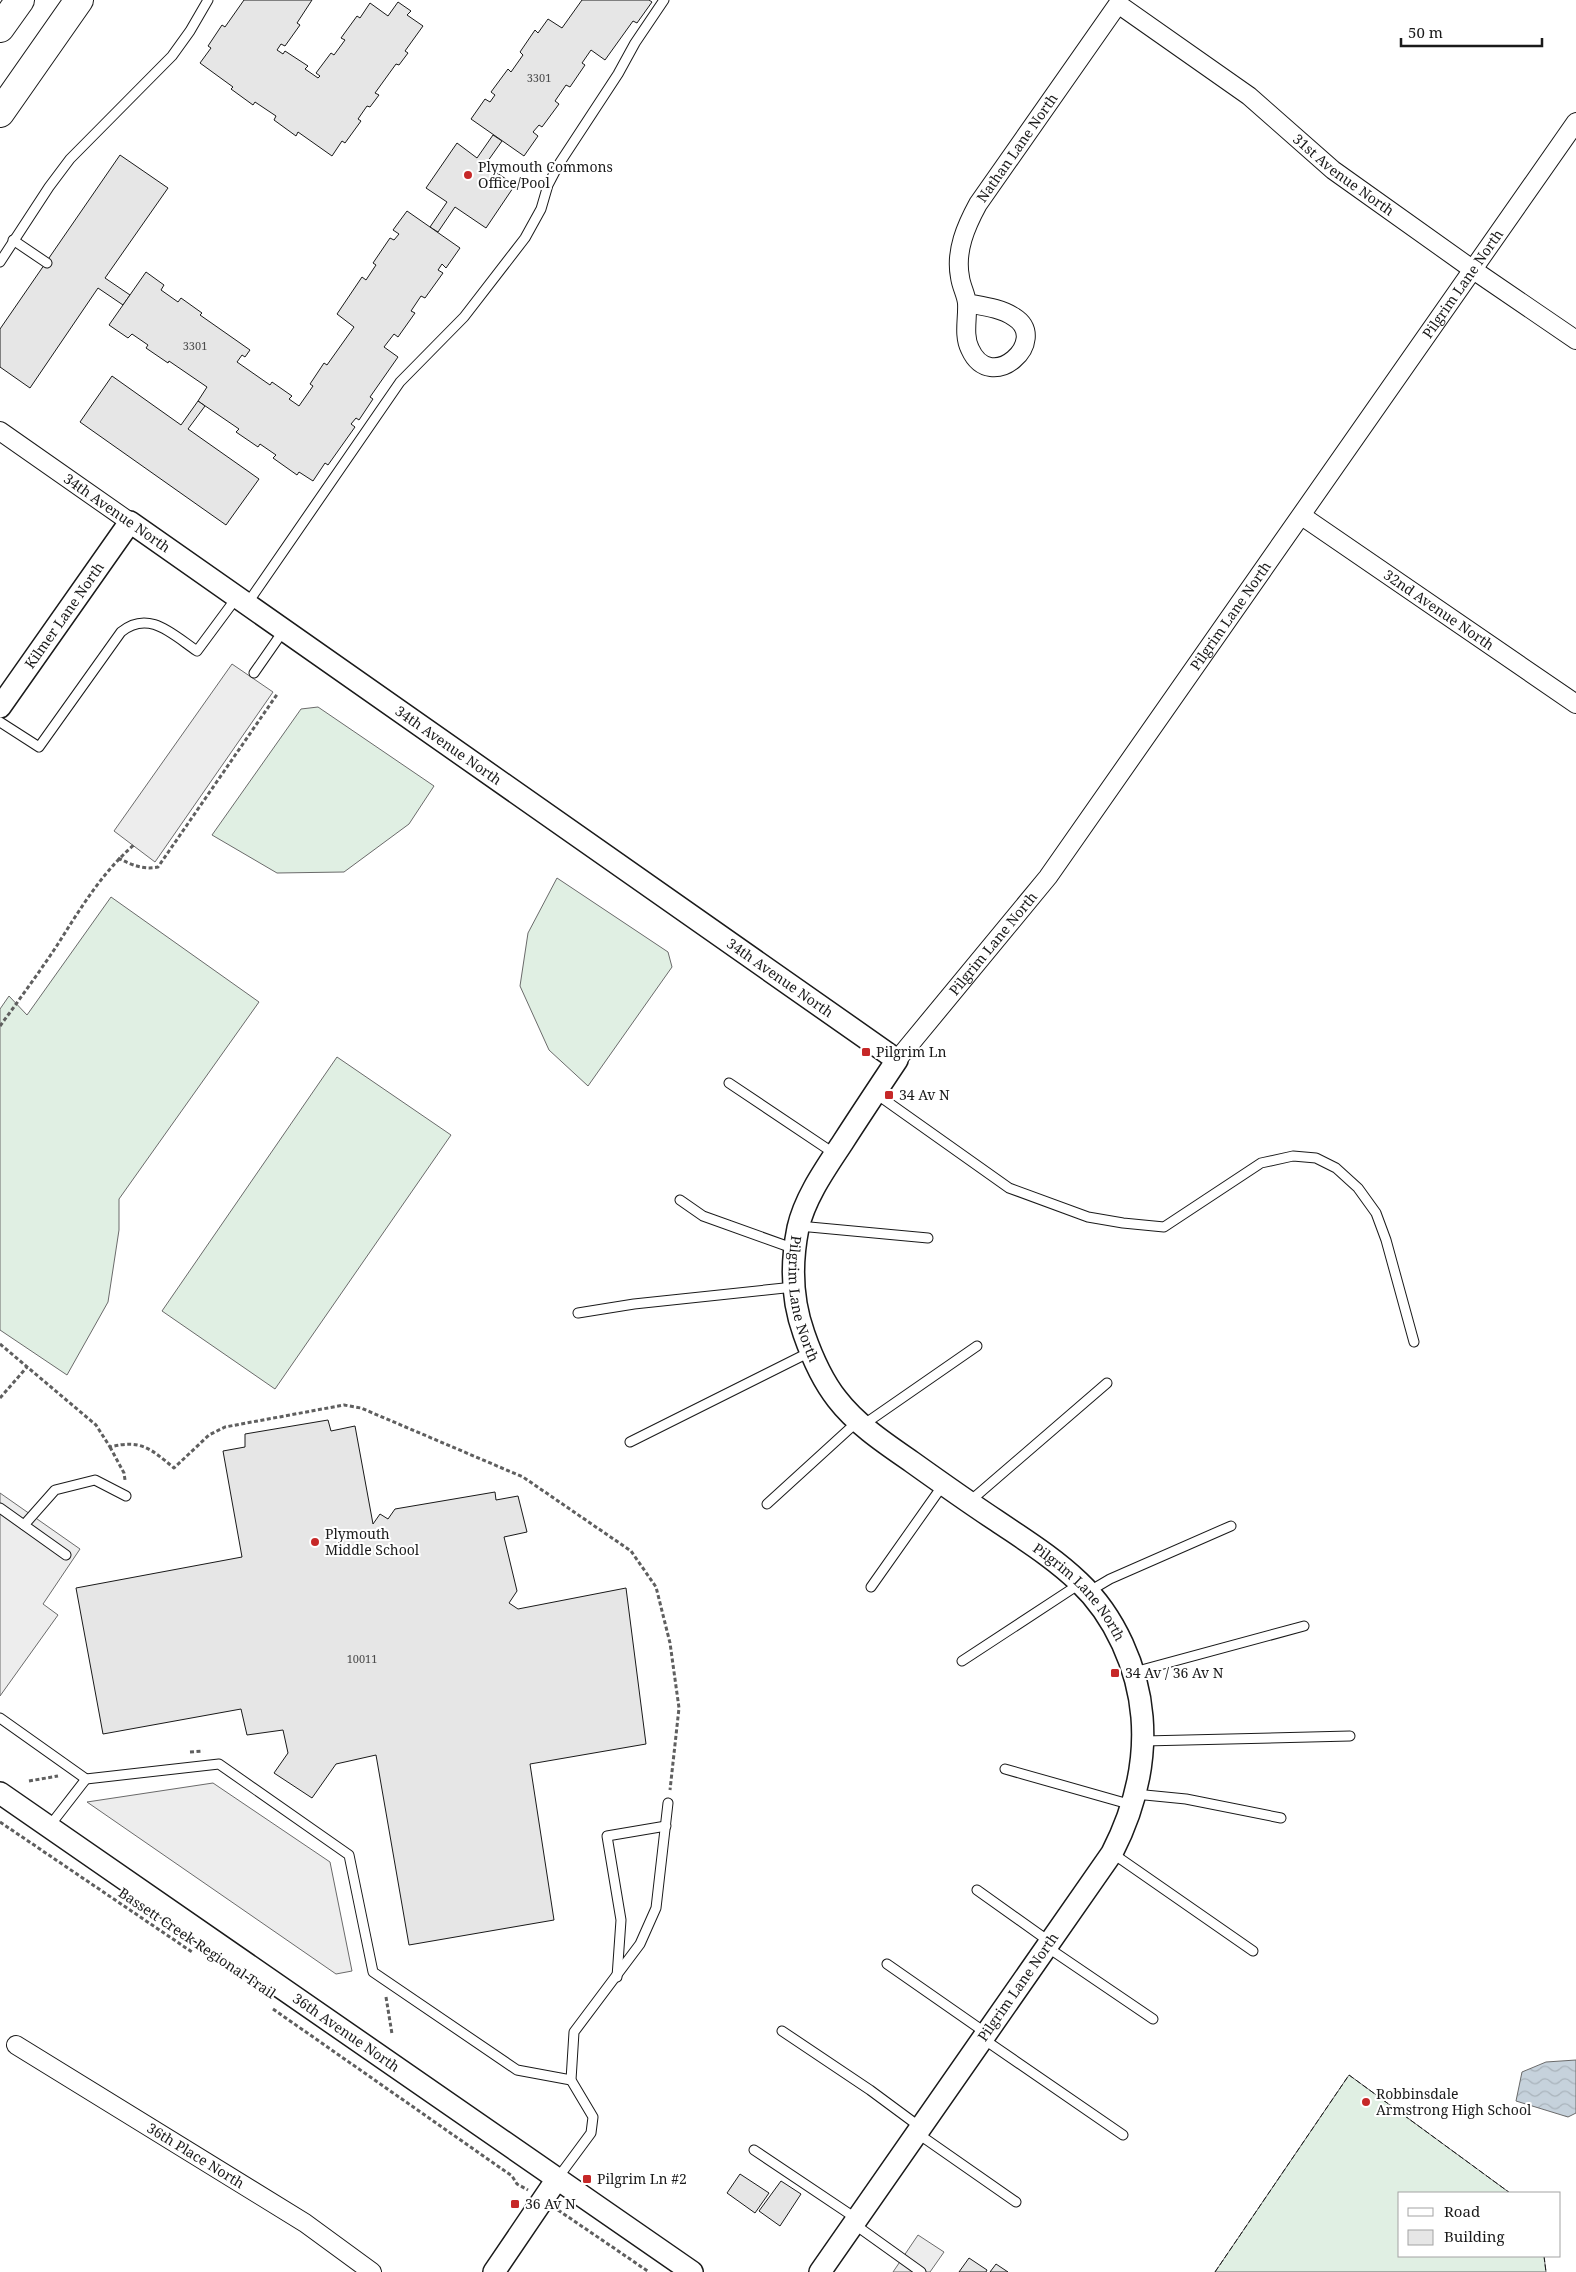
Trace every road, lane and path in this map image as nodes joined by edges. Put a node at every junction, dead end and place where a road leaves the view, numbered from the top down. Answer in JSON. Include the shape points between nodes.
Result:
{"nodes":[{"id":1,"x":20,"y":0,"type":"edge"},
{"id":2,"x":78,"y":0,"type":"edge"},
{"id":3,"x":208,"y":0,"type":"edge"},
{"id":4,"x":664,"y":0,"type":"edge"},
{"id":5,"x":1118,"y":4,"type":"joint"},
{"id":6,"x":0,"y":28,"type":"edge"},
{"id":7,"x":0,"y":113,"type":"edge"},
{"id":8,"x":1576,"y":122,"type":"edge"},
{"id":9,"x":13,"y":240,"type":"junction"},
{"id":10,"x":0,"y":262,"type":"edge"},
{"id":11,"x":46,"y":263,"type":"dead end"},
{"id":12,"x":1472,"y":269,"type":"junction"},
{"id":13,"x":967,"y":303,"type":"dead end"},
{"id":14,"x":1576,"y":340,"type":"edge"},
{"id":15,"x":0,"y":431,"type":"edge"},
{"id":16,"x":1302,"y":516,"type":"junction"},
{"id":17,"x":130,"y":522,"type":"junction"},
{"id":18,"x":242,"y":600,"type":"junction"},
{"id":19,"x":284,"y":630,"type":"junction"},
{"id":20,"x":254,"y":673,"type":"dead end"},
{"id":21,"x":278,"y":693,"type":"dead end"},
{"id":22,"x":1576,"y":704,"type":"edge"},
{"id":23,"x":0,"y":707,"type":"edge"},
{"id":24,"x":0,"y":722,"type":"edge"},
{"id":25,"x":135,"y":844,"type":"dead end"},
{"id":26,"x":118,"y":858,"type":"junction"},
{"id":27,"x":0,"y":1026,"type":"edge"},
{"id":28,"x":897,"y":1060,"type":"junction"},
{"id":29,"x":729,"y":1083,"type":"dead end"},
{"id":30,"x":875,"y":1094,"type":"junction"},
{"id":31,"x":835,"y":1154,"type":"junction"},
{"id":32,"x":680,"y":1200,"type":"dead end"},
{"id":33,"x":798,"y":1226,"type":"junction"},
{"id":34,"x":928,"y":1238,"type":"dead end"},
{"id":35,"x":795,"y":1249,"type":"junction"},
{"id":36,"x":794,"y":1287,"type":"junction"},
{"id":37,"x":578,"y":1313,"type":"dead end"},
{"id":38,"x":1414,"y":1342,"type":"dead end"},
{"id":39,"x":0,"y":1344,"type":"edge"},
{"id":40,"x":977,"y":1346,"type":"dead end"},
{"id":41,"x":810,"y":1352,"type":"junction"},
{"id":42,"x":27,"y":1367,"type":"junction"},
{"id":43,"x":1106,"y":1383,"type":"dead end"},
{"id":44,"x":0,"y":1398,"type":"edge"},
{"id":45,"x":860,"y":1423,"type":"junction"},
{"id":46,"x":630,"y":1442,"type":"dead end"},
{"id":47,"x":110,"y":1447,"type":"junction"},
{"id":48,"x":944,"y":1484,"type":"junction"},
{"id":49,"x":126,"y":1496,"type":"joint"},
{"id":50,"x":969,"y":1502,"type":"junction"},
{"id":51,"x":767,"y":1504,"type":"dead end"},
{"id":52,"x":0,"y":1508,"type":"edge"},
{"id":53,"x":24,"y":1524,"type":"junction"},
{"id":54,"x":1231,"y":1526,"type":"dead end"},
{"id":55,"x":66,"y":1555,"type":"dead end"},
{"id":56,"x":871,"y":1587,"type":"dead end"},
{"id":57,"x":1084,"y":1588,"type":"junction"},
{"id":58,"x":1304,"y":1626,"type":"dead end"},
{"id":59,"x":962,"y":1661,"type":"dead end"},
{"id":60,"x":1133,"y":1672,"type":"junction"},
{"id":61,"x":0,"y":1718,"type":"edge"},
{"id":62,"x":1350,"y":1736,"type":"dead end"},
{"id":63,"x":1144,"y":1741,"type":"junction"},
{"id":64,"x":208,"y":1751,"type":"dead end"},
{"id":65,"x":180,"y":1753,"type":"dead end"},
{"id":66,"x":1005,"y":1769,"type":"dead end"},
{"id":67,"x":75,"y":1772,"type":"junction"},
{"id":68,"x":86,"y":1779,"type":"junction"},
{"id":69,"x":29,"y":1782,"type":"dead end"},
{"id":70,"x":0,"y":1793,"type":"edge"},
{"id":71,"x":1134,"y":1800,"type":"junction"},
{"id":72,"x":668,"y":1803,"type":"joint"},
{"id":73,"x":1281,"y":1818,"type":"dead end"},
{"id":74,"x":0,"y":1822,"type":"edge"},
{"id":75,"x":666,"y":1826,"type":"junction"},
{"id":76,"x":48,"y":1828,"type":"junction"},
{"id":77,"x":1112,"y":1853,"type":"junction"},
{"id":78,"x":977,"y":1890,"type":"dead end"},
{"id":79,"x":1048,"y":1944,"type":"junction"},
{"id":80,"x":1253,"y":1952,"type":"dead end"},
{"id":81,"x":194,"y":1954,"type":"dead end"},
{"id":82,"x":887,"y":1964,"type":"dead end"},
{"id":83,"x":617,"y":1977,"type":"junction"},
{"id":84,"x":383,"y":1979,"type":"junction"},
{"id":85,"x":268,"y":2005,"type":"dead end"},
{"id":86,"x":1153,"y":2019,"type":"dead end"},
{"id":87,"x":782,"y":2031,"type":"dead end"},
{"id":88,"x":392,"y":2034,"type":"dead end"},
{"id":89,"x":984,"y":2036,"type":"junction"},
{"id":90,"x":16,"y":2045,"type":"dead end"},
{"id":91,"x":570,"y":2080,"type":"junction"},
{"id":92,"x":918,"y":2130,"type":"junction"},
{"id":93,"x":1123,"y":2136,"type":"dead end"},
{"id":94,"x":754,"y":2150,"type":"dead end"},
{"id":95,"x":557,"y":2180,"type":"junction"},
{"id":96,"x":543,"y":2200,"type":"junction"},
{"id":97,"x":1016,"y":2202,"type":"dead end"},
{"id":98,"x":856,"y":2222,"type":"junction"},
{"id":99,"x":372,"y":2272,"type":"edge"},
{"id":100,"x":494,"y":2272,"type":"edge"},
{"id":101,"x":649,"y":2272,"type":"edge"},
{"id":102,"x":692,"y":2272,"type":"edge"},
{"id":103,"x":820,"y":2272,"type":"edge"},
{"id":104,"x":921,"y":2272,"type":"edge"}],
"edges":[{"from":1,"to":6,"type":"highway"},
{"from":2,"to":7,"type":"highway"},
{"from":3,"to":9,"type":"lane","via":[[172,56],[70,159]]},
{"from":4,"to":18,"type":"lane","via":[[559,164],[525,238],[464,317],[400,382]]},
{"from":5,"to":12,"type":"street","name":"31st Avenue North","via":[[1249,96],[1333,170]]},
{"from":5,"to":13,"type":"street","name":"Nathan Lane North","via":[[978,204],[966,226],[960,248],[959,275]]},
{"from":8,"to":12,"type":"street","name":"Pilgrim Lane North"},
{"from":9,"to":10,"type":"lane"},
{"from":9,"to":11,"type":"lane"},
{"from":12,"to":14,"type":"street","name":"31st Avenue North"},
{"from":12,"to":16,"type":"street","name":"Pilgrim Lane North"},
{"from":15,"to":17,"type":"street","name":"34th Avenue North"},
{"from":16,"to":22,"type":"street","name":"32nd Avenue North"},
{"from":16,"to":28,"type":"street","name":"Pilgrim Lane North","via":[[1048,877]]},
{"from":17,"to":18,"type":"street","name":"34th Avenue North"},
{"from":17,"to":23,"type":"street","name":"Kilmer Lane North"},
{"from":18,"to":19,"type":"street","name":"34th Avenue North"},
{"from":18,"to":24,"type":"lane","via":[[198,651],[155,623],[129,625],[39,748]]},
{"from":19,"to":20,"type":"lane"},
{"from":19,"to":28,"type":"street","name":"34th Avenue North"},
{"from":21,"to":26,"type":"path","via":[[158,867],[147,869]]},
{"from":25,"to":26,"type":"path"},
{"from":26,"to":27,"type":"path"},
{"from":28,"to":30,"type":"street","name":"Pilgrim Lane North"},
{"from":29,"to":31,"type":"lane"},
{"from":30,"to":31,"type":"street","name":"Pilgrim Lane North"},
{"from":30,"to":38,"type":"lane","via":[[1008,1188],[1088,1217],[1123,1223],[1164,1227],[1260,1164],[1293,1156],[1316,1158],[1336,1168],[1358,1188],[1376,1213]]},
{"from":31,"to":33,"type":"street","name":"Pilgrim Lane North","via":[[814,1189]]},
{"from":32,"to":35,"type":"lane","via":[[703,1216]]},
{"from":33,"to":34,"type":"lane"},
{"from":33,"to":35,"type":"street","name":"Pilgrim Lane North"},
{"from":35,"to":36,"type":"street","name":"Pilgrim Lane North"},
{"from":36,"to":37,"type":"lane"},
{"from":36,"to":41,"type":"street","name":"Pilgrim Lane North","via":[[796,1306]]},
{"from":39,"to":42,"type":"path"},
{"from":40,"to":45,"type":"lane"},
{"from":41,"to":45,"type":"street","name":"Pilgrim Lane North","via":[[838,1401]]},
{"from":41,"to":46,"type":"lane"},
{"from":42,"to":44,"type":"path"},
{"from":42,"to":47,"type":"path","via":[[96,1425]]},
{"from":43,"to":50,"type":"lane"},
{"from":45,"to":48,"type":"street","name":"Pilgrim Lane North"},
{"from":45,"to":51,"type":"lane"},
{"from":47,"to":49,"type":"path","via":[[124,1473]]},
{"from":47,"to":72,"type":"path","via":[[124,1443],[140,1444],[153,1450],[174,1468],[210,1435],[225,1427],[344,1405],[361,1408],[523,1477],[631,1552],[656,1587],[670,1642],[680,1708]]},
{"from":48,"to":50,"type":"street","name":"Pilgrim Lane North"},
{"from":48,"to":56,"type":"lane"},
{"from":49,"to":53,"type":"lane","via":[[94,1480],[55,1490]]},
{"from":50,"to":57,"type":"street","name":"Pilgrim Lane North","via":[[1047,1555]]},
{"from":52,"to":53,"type":"lane"},
{"from":53,"to":55,"type":"lane"},
{"from":54,"to":57,"type":"lane"},
{"from":57,"to":59,"type":"lane"},
{"from":57,"to":60,"type":"street","name":"Pilgrim Lane North","via":[[1108,1617],[1124,1646]]},
{"from":58,"to":60,"type":"lane"},
{"from":60,"to":63,"type":"street","name":"Pilgrim Lane North","via":[[1141,1698]]},
{"from":61,"to":67,"type":"lane"},
{"from":62,"to":63,"type":"lane"},
{"from":63,"to":71,"type":"street","name":"Pilgrim Lane North","via":[[1142,1768]]},
{"from":64,"to":65,"type":"path"},
{"from":66,"to":71,"type":"lane"},
{"from":67,"to":68,"type":"lane"},
{"from":67,"to":69,"type":"path"},
{"from":68,"to":76,"type":"lane"},
{"from":68,"to":84,"type":"lane","via":[[219,1764],[349,1855],[373,1972]]},
{"from":70,"to":76,"type":"street","name":"36th Avenue North"},
{"from":71,"to":73,"type":"lane","via":[[1186,1798]]},
{"from":71,"to":77,"type":"street","name":"Pilgrim Lane North"},
{"from":72,"to":75,"type":"lane"},
{"from":74,"to":81,"type":"path","name":"Bassett Creek Regional Trail"},
{"from":75,"to":83,"type":"lane","via":[[656,1908],[640,1944]]},
{"from":75,"to":83,"type":"lane","via":[[607,1836],[621,1920]]},
{"from":76,"to":95,"type":"street","name":"36th Avenue North"},
{"from":77,"to":79,"type":"street","name":"Pilgrim Lane North"},
{"from":77,"to":80,"type":"lane"},
{"from":78,"to":79,"type":"lane"},
{"from":79,"to":86,"type":"lane"},
{"from":79,"to":89,"type":"street","name":"Pilgrim Lane North"},
{"from":82,"to":89,"type":"lane"},
{"from":83,"to":91,"type":"lane","via":[[574,2032]]},
{"from":84,"to":88,"type":"path"},
{"from":84,"to":91,"type":"lane","via":[[517,2070]]},
{"from":85,"to":96,"type":"path","name":"Bassett Creek Regional Trail"},
{"from":87,"to":92,"type":"lane","via":[[870,2090]]},
{"from":89,"to":92,"type":"street","name":"Pilgrim Lane North"},
{"from":89,"to":93,"type":"lane"},
{"from":90,"to":99,"type":"street","name":"36th Place North","via":[[305,2223]]},
{"from":91,"to":95,"type":"lane","via":[[593,2117],[591,2133]]},
{"from":92,"to":97,"type":"lane"},
{"from":92,"to":98,"type":"street","name":"Pilgrim Lane North"},
{"from":94,"to":98,"type":"lane"},
{"from":95,"to":96,"type":"street"},
{"from":95,"to":102,"type":"street","name":"36th Avenue North"},
{"from":96,"to":100,"type":"street"},
{"from":96,"to":101,"type":"path","name":"Bassett Creek Regional Trail"},
{"from":98,"to":103,"type":"street","name":"Pilgrim Lane North"},
{"from":98,"to":104,"type":"lane"}]}
